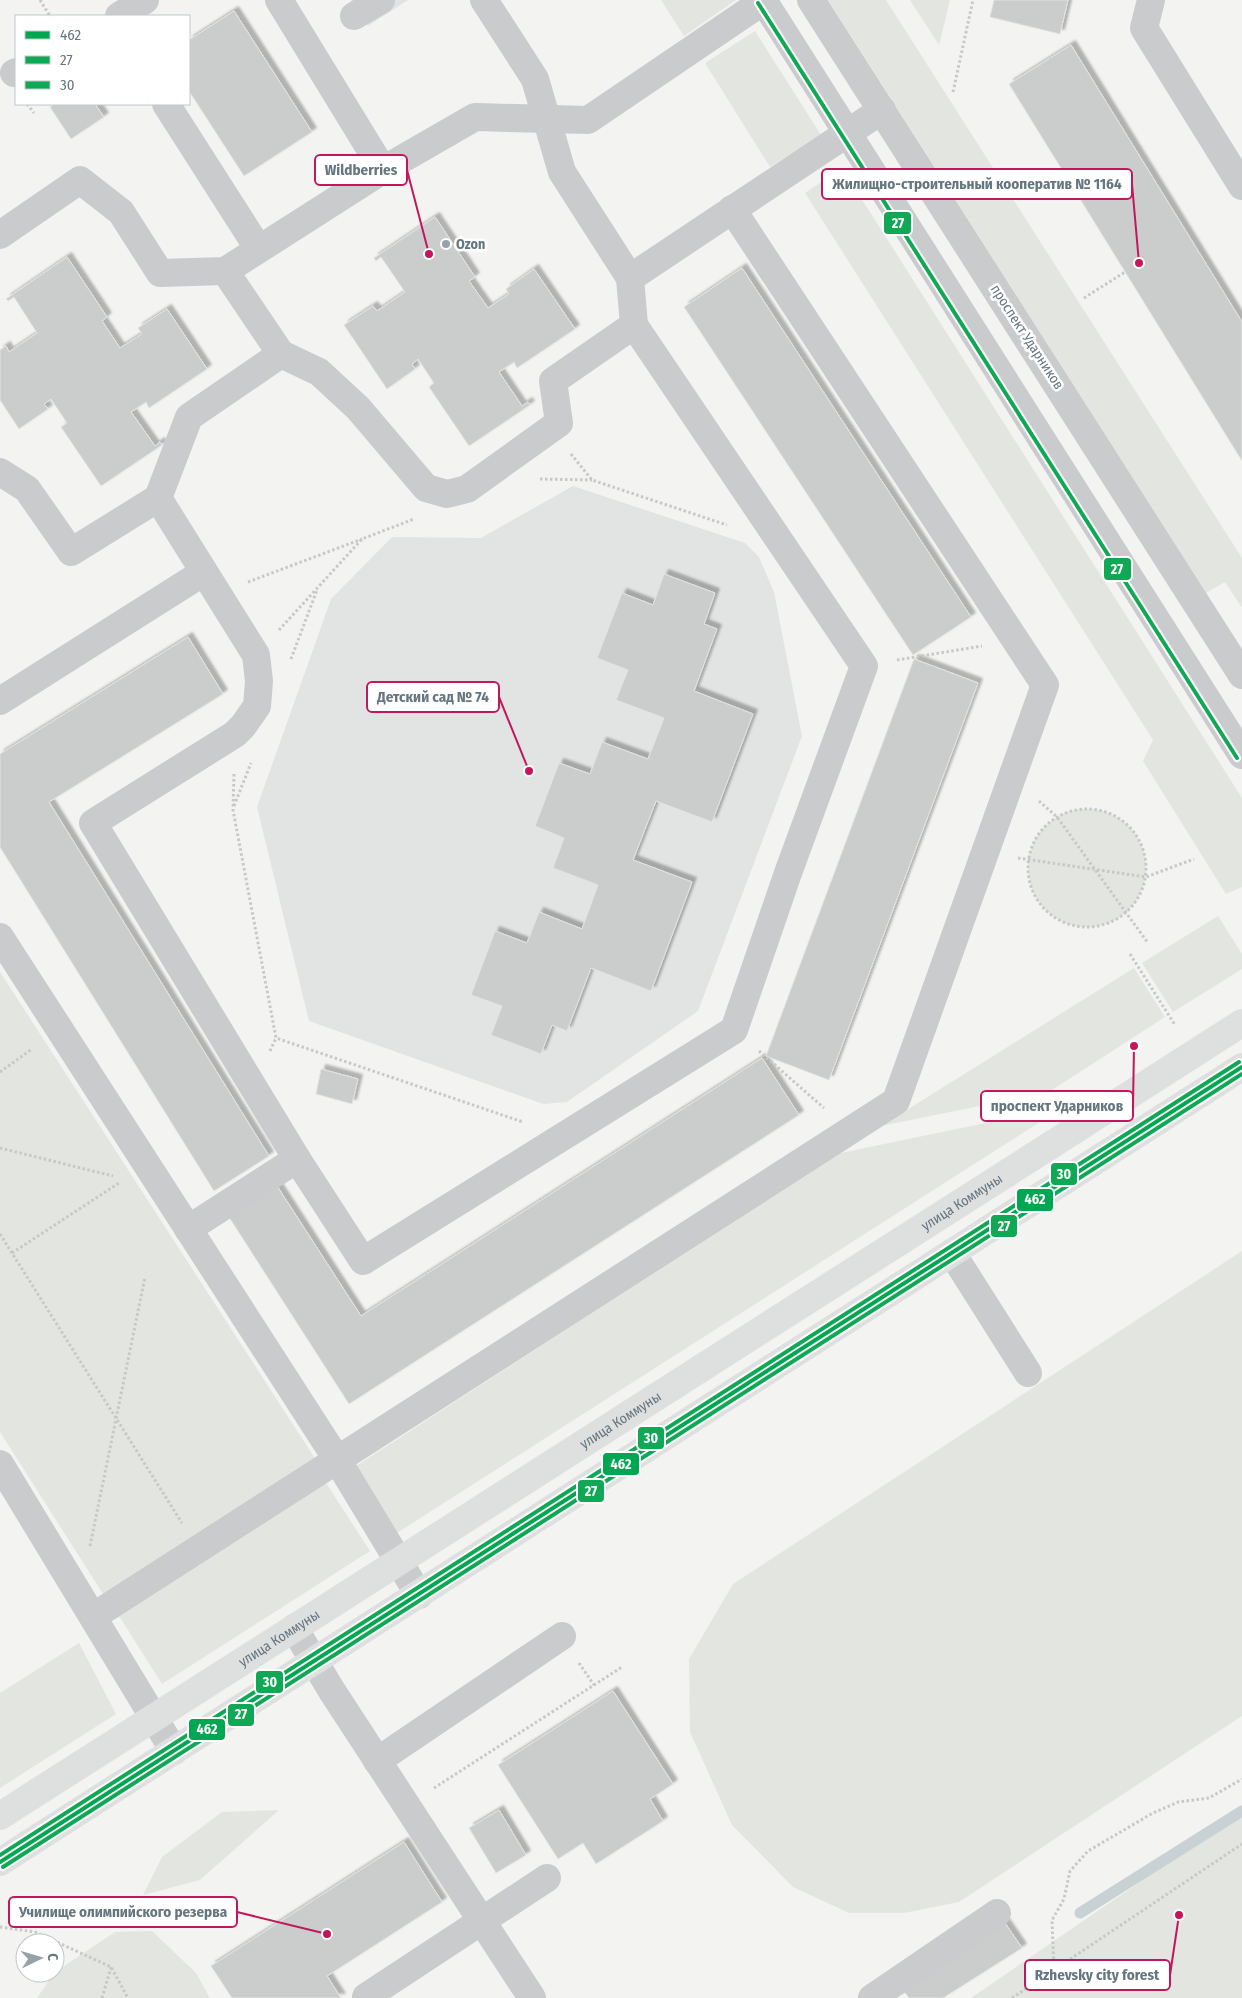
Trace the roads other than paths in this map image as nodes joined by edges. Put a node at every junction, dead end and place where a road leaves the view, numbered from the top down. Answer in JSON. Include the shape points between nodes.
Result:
{"nodes":[{"id":1,"x":145,"y":0,"type":"edge"},
{"id":2,"x":279,"y":0,"type":"edge"},
{"id":3,"x":380,"y":0,"type":"edge"},
{"id":4,"x":484,"y":0,"type":"edge"},
{"id":5,"x":764,"y":0,"type":"edge"},
{"id":6,"x":812,"y":0,"type":"edge"},
{"id":7,"x":1151,"y":0,"type":"edge"},
{"id":8,"x":121,"y":15,"type":"edge"},
{"id":9,"x":354,"y":16,"type":"dead end"},
{"id":10,"x":167,"y":105,"type":"edge"},
{"id":11,"x":882,"y":110,"type":"junction"},
{"id":12,"x":546,"y":120,"type":"junction"},
{"id":13,"x":847,"y":133,"type":"junction"},
{"id":14,"x":383,"y":170,"type":"junction"},
{"id":15,"x":1242,"y":186,"type":"edge"},
{"id":16,"x":732,"y":209,"type":"junction"},
{"id":17,"x":0,"y":235,"type":"edge"},
{"id":18,"x":258,"y":248,"type":"junction"},
{"id":19,"x":225,"y":272,"type":"junction"},
{"id":20,"x":630,"y":278,"type":"junction"},
{"id":21,"x":634,"y":325,"type":"junction"},
{"id":22,"x":281,"y":354,"type":"junction"},
{"id":23,"x":0,"y":472,"type":"edge"},
{"id":24,"x":158,"y":498,"type":"junction"},
{"id":25,"x":211,"y":583,"type":"junction"},
{"id":26,"x":1242,"y":675,"type":"edge"},
{"id":27,"x":0,"y":701,"type":"edge"},
{"id":28,"x":1242,"y":755,"type":"edge"},
{"id":29,"x":0,"y":937,"type":"edge"},
{"id":30,"x":1242,"y":1022,"type":"edge"},
{"id":31,"x":1242,"y":1067,"type":"edge"},
{"id":32,"x":297,"y":1159,"type":"junction"},
{"id":33,"x":188,"y":1229,"type":"junction"},
{"id":34,"x":952,"y":1253,"type":"junction"},
{"id":35,"x":1028,"y":1373,"type":"dead end"},
{"id":36,"x":338,"y":1461,"type":"junction"},
{"id":37,"x":0,"y":1464,"type":"edge"},
{"id":38,"x":398,"y":1562,"type":"junction"},
{"id":39,"x":418,"y":1595,"type":"junction"},
{"id":40,"x":87,"y":1605,"type":"junction"},
{"id":41,"x":294,"y":1628,"type":"junction"},
{"id":42,"x":562,"y":1636,"type":"dead end"},
{"id":43,"x":315,"y":1660,"type":"junction"},
{"id":44,"x":154,"y":1718,"type":"junction"},
{"id":45,"x":174,"y":1751,"type":"junction"},
{"id":46,"x":377,"y":1761,"type":"junction"},
{"id":47,"x":0,"y":1816,"type":"edge"},
{"id":48,"x":0,"y":1862,"type":"edge"},
{"id":49,"x":548,"y":1878,"type":"dead end"},
{"id":50,"x":997,"y":1913,"type":"dead end"},
{"id":51,"x":482,"y":1921,"type":"junction"},
{"id":52,"x":366,"y":1997,"type":"edge"},
{"id":53,"x":532,"y":1998,"type":"edge"},
{"id":54,"x":872,"y":1998,"type":"edge"}],
"edges":[{"from":1,"to":8,"type":"street"},
{"from":2,"to":14,"type":"street"},
{"from":3,"to":9,"type":"street"},
{"from":4,"to":12,"type":"street","via":[[535,79]]},
{"from":5,"to":12,"type":"street","via":[[588,120]]},
{"from":5,"to":13,"type":"street"},
{"from":6,"to":11,"type":"street","name":"проспект Ударников"},
{"from":7,"to":15,"type":"street","via":[[1144,28]]},
{"from":10,"to":18,"type":"street"},
{"from":11,"to":13,"type":"street"},
{"from":11,"to":26,"type":"street","name":"проспект Ударников"},
{"from":12,"to":14,"type":"street","via":[[475,117]]},
{"from":12,"to":20,"type":"street","via":[[562,172]]},
{"from":13,"to":16,"type":"street"},
{"from":13,"to":28,"type":"street"},
{"from":14,"to":18,"type":"street"},
{"from":16,"to":20,"type":"street"},
{"from":16,"to":36,"type":"street","via":[[1045,685],[896,1101]]},
{"from":17,"to":19,"type":"street","via":[[80,180],[121,212],[160,273]]},
{"from":18,"to":19,"type":"street"},
{"from":19,"to":22,"type":"street"},
{"from":20,"to":21,"type":"street"},
{"from":21,"to":22,"type":"street","via":[[553,381],[559,423],[467,490],[446,494],[426,488],[358,408],[319,372]]},
{"from":21,"to":32,"type":"street","via":[[864,666],[734,1030],[363,1261]]},
{"from":22,"to":24,"type":"street","via":[[189,417]]},
{"from":23,"to":24,"type":"street","via":[[27,489],[71,552]]},
{"from":24,"to":25,"type":"street"},
{"from":25,"to":27,"type":"street"},
{"from":25,"to":32,"type":"street","via":[[256,655],[257,706],[235,734],[93,823]]},
{"from":29,"to":33,"type":"street","via":[[137,1172]]},
{"from":30,"to":38,"type":"main road","name":"улица Коммуны"},
{"from":31,"to":34,"type":"main road"},
{"from":32,"to":33,"type":"street"},
{"from":33,"to":36,"type":"street"},
{"from":34,"to":35,"type":"street"},
{"from":34,"to":39,"type":"main road"},
{"from":36,"to":38,"type":"street"},
{"from":36,"to":40,"type":"street","via":[[198,1548]]},
{"from":37,"to":40,"type":"street"},
{"from":38,"to":39,"type":"street"},
{"from":38,"to":41,"type":"main road","name":"улица Коммуны"},
{"from":39,"to":43,"type":"main road"},
{"from":40,"to":44,"type":"street"},
{"from":41,"to":43,"type":"street"},
{"from":41,"to":44,"type":"main road","name":"улица Коммуны"},
{"from":42,"to":46,"type":"street"},
{"from":43,"to":45,"type":"main road"},
{"from":43,"to":46,"type":"street"},
{"from":44,"to":45,"type":"street"},
{"from":44,"to":47,"type":"main road","name":"улица Коммуны"},
{"from":45,"to":48,"type":"main road"},
{"from":46,"to":51,"type":"street"},
{"from":49,"to":51,"type":"street"},
{"from":50,"to":54,"type":"street"},
{"from":51,"to":52,"type":"street"},
{"from":51,"to":53,"type":"street"}]}
